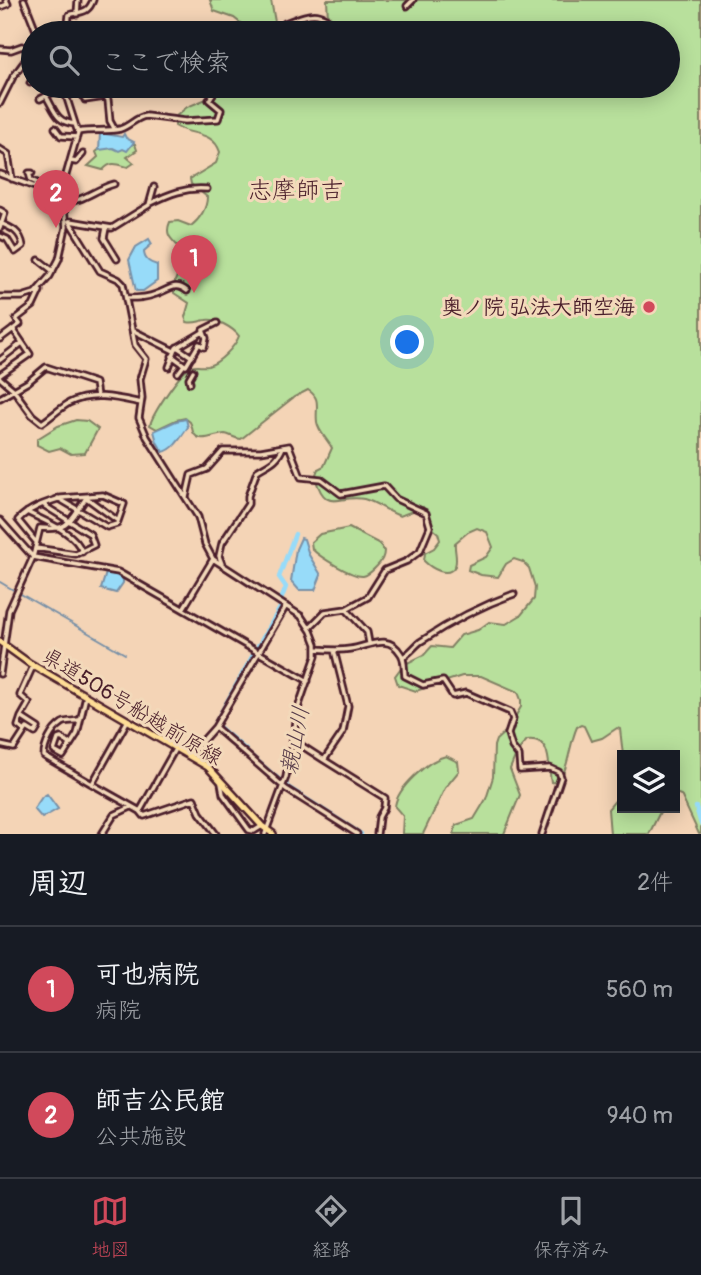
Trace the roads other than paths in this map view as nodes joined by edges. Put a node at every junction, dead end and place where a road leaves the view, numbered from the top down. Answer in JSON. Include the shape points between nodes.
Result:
{"nodes":[{"id":1,"x":6,"y":0,"type":"edge"},
{"id":2,"x":24,"y":0,"type":"edge"},
{"id":3,"x":78,"y":0,"type":"edge"},
{"id":4,"x":93,"y":0,"type":"edge"},
{"id":5,"x":413,"y":0,"type":"edge"},
{"id":6,"x":407,"y":6,"type":"dead end"},
{"id":7,"x":0,"y":7,"type":"edge"},
{"id":8,"x":77,"y":14,"type":"junction"},
{"id":9,"x":32,"y":21,"type":"edge"},
{"id":10,"x":68,"y":21,"type":"edge"},
{"id":11,"x":291,"y":21,"type":"edge"},
{"id":12,"x":329,"y":21,"type":"edge"},
{"id":13,"x":21,"y":46,"type":"edge"},
{"id":14,"x":0,"y":50,"type":"edge"},
{"id":15,"x":21,"y":67,"type":"edge"},
{"id":16,"x":47,"y":98,"type":"edge"},
{"id":17,"x":67,"y":98,"type":"edge"},
{"id":18,"x":106,"y":98,"type":"edge"},
{"id":19,"x":210,"y":98,"type":"edge"},
{"id":20,"x":0,"y":103,"type":"edge"},
{"id":21,"x":75,"y":124,"type":"junction"},
{"id":22,"x":55,"y":128,"type":"dead end"},
{"id":23,"x":116,"y":130,"type":"junction"},
{"id":24,"x":77,"y":136,"type":"junction"},
{"id":25,"x":87,"y":139,"type":"dead end"},
{"id":26,"x":0,"y":149,"type":"edge"},
{"id":27,"x":83,"y":154,"type":"dead end"},
{"id":28,"x":71,"y":161,"type":"junction"},
{"id":29,"x":32,"y":173,"type":"dead end"},
{"id":30,"x":0,"y":175,"type":"edge"},
{"id":31,"x":12,"y":179,"type":"junction"},
{"id":32,"x":114,"y":184,"type":"dead end"},
{"id":33,"x":153,"y":187,"type":"dead end"},
{"id":34,"x":207,"y":190,"type":"dead end"},
{"id":35,"x":48,"y":192,"type":"junction"},
{"id":36,"x":62,"y":202,"type":"junction"},
{"id":37,"x":42,"y":203,"type":"dead end"},
{"id":38,"x":150,"y":203,"type":"junction"},
{"id":39,"x":0,"y":210,"type":"edge"},
{"id":40,"x":67,"y":220,"type":"junction"},
{"id":41,"x":1,"y":225,"type":"edge"},
{"id":42,"x":20,"y":225,"type":"dead end"},
{"id":43,"x":106,"y":228,"type":"junction"},
{"id":44,"x":14,"y":229,"type":"junction"},
{"id":45,"x":0,"y":236,"type":"edge"},
{"id":46,"x":117,"y":259,"type":"dead end"},
{"id":47,"x":39,"y":260,"type":"dead end"},
{"id":48,"x":53,"y":271,"type":"junction"},
{"id":49,"x":40,"y":288,"type":"junction"},
{"id":50,"x":187,"y":291,"type":"dead end"},
{"id":51,"x":0,"y":297,"type":"edge"},
{"id":52,"x":127,"y":298,"type":"junction"},
{"id":53,"x":217,"y":323,"type":"dead end"},
{"id":54,"x":13,"y":329,"type":"junction"},
{"id":55,"x":132,"y":330,"type":"junction"},
{"id":56,"x":203,"y":332,"type":"junction"},
{"id":57,"x":0,"y":339,"type":"edge"},
{"id":58,"x":22,"y":343,"type":"junction"},
{"id":59,"x":174,"y":352,"type":"junction"},
{"id":60,"x":192,"y":357,"type":"junction"},
{"id":61,"x":0,"y":360,"type":"edge"},
{"id":62,"x":185,"y":365,"type":"junction"},
{"id":63,"x":169,"y":368,"type":"dead end"},
{"id":64,"x":178,"y":373,"type":"dead end"},
{"id":65,"x":0,"y":376,"type":"edge"},
{"id":66,"x":190,"y":383,"type":"dead end"},
{"id":67,"x":13,"y":389,"type":"junction"},
{"id":68,"x":2,"y":395,"type":"edge"},
{"id":69,"x":97,"y":396,"type":"junction"},
{"id":70,"x":141,"y":403,"type":"junction"},
{"id":71,"x":283,"y":447,"type":"junction"},
{"id":72,"x":186,"y":497,"type":"junction"},
{"id":73,"x":58,"y":498,"type":"junction"},
{"id":74,"x":86,"y":498,"type":"junction"},
{"id":75,"x":44,"y":505,"type":"junction"},
{"id":76,"x":78,"y":509,"type":"junction"},
{"id":77,"x":27,"y":512,"type":"junction"},
{"id":78,"x":0,"y":520,"type":"edge"},
{"id":79,"x":71,"y":521,"type":"junction"},
{"id":80,"x":118,"y":521,"type":"junction"},
{"id":81,"x":59,"y":529,"type":"junction"},
{"id":82,"x":35,"y":545,"type":"junction"},
{"id":83,"x":81,"y":552,"type":"junction"},
{"id":84,"x":33,"y":557,"type":"junction"},
{"id":85,"x":213,"y":559,"type":"junction"},
{"id":86,"x":79,"y":564,"type":"junction"},
{"id":87,"x":222,"y":565,"type":"junction"},
{"id":88,"x":514,"y":594,"type":"dead end"},
{"id":89,"x":286,"y":606,"type":"junction"},
{"id":90,"x":183,"y":609,"type":"junction"},
{"id":91,"x":346,"y":609,"type":"junction"},
{"id":92,"x":310,"y":627,"type":"junction"},
{"id":93,"x":369,"y":643,"type":"junction"},
{"id":94,"x":2,"y":644,"type":"edge"},
{"id":95,"x":316,"y":649,"type":"junction"},
{"id":96,"x":334,"y":650,"type":"junction"},
{"id":97,"x":258,"y":653,"type":"junction"},
{"id":98,"x":403,"y":657,"type":"junction"},
{"id":99,"x":33,"y":666,"type":"junction"},
{"id":100,"x":0,"y":671,"type":"edge"},
{"id":101,"x":307,"y":681,"type":"junction"},
{"id":102,"x":86,"y":696,"type":"junction"},
{"id":103,"x":21,"y":717,"type":"junction"},
{"id":104,"x":79,"y":720,"type":"junction"},
{"id":105,"x":128,"y":720,"type":"junction"},
{"id":106,"x":215,"y":727,"type":"junction"},
{"id":107,"x":25,"y":731,"type":"junction"},
{"id":108,"x":294,"y":741,"type":"junction"},
{"id":109,"x":70,"y":744,"type":"junction"},
{"id":110,"x":0,"y":745,"type":"edge"},
{"id":111,"x":176,"y":747,"type":"junction"},
{"id":112,"x":190,"y":755,"type":"junction"},
{"id":113,"x":324,"y":760,"type":"junction"},
{"id":114,"x":222,"y":779,"type":"junction"},
{"id":115,"x":92,"y":784,"type":"junction"},
{"id":116,"x":283,"y":786,"type":"junction"},
{"id":117,"x":131,"y":807,"type":"junction"},
{"id":118,"x":140,"y":811,"type":"junction"},
{"id":119,"x":264,"y":830,"type":"edge"},
{"id":120,"x":102,"y":834,"type":"edge"},
{"id":121,"x":216,"y":834,"type":"edge"},
{"id":122,"x":273,"y":834,"type":"edge"},
{"id":123,"x":356,"y":834,"type":"edge"},
{"id":124,"x":377,"y":834,"type":"edge"},
{"id":125,"x":542,"y":834,"type":"edge"}],
"edges":[{"from":1,"to":7,"type":"street","via":[[8,4]]},
{"from":2,"to":9,"type":"street"},
{"from":3,"to":8,"type":"street"},
{"from":4,"to":8,"type":"street","via":[[84,13]]},
{"from":5,"to":6,"type":"street"},
{"from":8,"to":10,"type":"street"},
{"from":11,"to":12,"type":"street","via":[[314,13]]},
{"from":13,"to":14,"type":"street"},
{"from":15,"to":20,"type":"street"},
{"from":16,"to":21,"type":"street","via":[[64,123]]},
{"from":17,"to":21,"type":"street"},
{"from":18,"to":23,"type":"street"},
{"from":19,"to":23,"type":"street","via":[[221,110],[218,118],[186,121],[146,116]]},
{"from":21,"to":24,"type":"street"},
{"from":22,"to":24,"type":"street","via":[[61,136]]},
{"from":23,"to":24,"type":"street","via":[[96,129]]},
{"from":24,"to":25,"type":"street"},
{"from":24,"to":28,"type":"street"},
{"from":26,"to":31,"type":"street","via":[[9,154]]},
{"from":27,"to":28,"type":"street"},
{"from":28,"to":36,"type":"street"},
{"from":29,"to":35,"type":"street","via":[[31,180]]},
{"from":30,"to":31,"type":"street"},
{"from":31,"to":35,"type":"street"},
{"from":32,"to":36,"type":"street","via":[[76,202]]},
{"from":33,"to":38,"type":"street"},
{"from":34,"to":38,"type":"street","via":[[169,193]]},
{"from":35,"to":36,"type":"street"},
{"from":36,"to":37,"type":"street"},
{"from":36,"to":40,"type":"street"},
{"from":38,"to":43,"type":"street"},
{"from":39,"to":41,"type":"street","via":[[5,213]]},
{"from":40,"to":43,"type":"street"},
{"from":40,"to":48,"type":"street"},
{"from":40,"to":52,"type":"street","via":[[100,271],[122,282]]},
{"from":41,"to":44,"type":"street"},
{"from":42,"to":44,"type":"street"},
{"from":43,"to":46,"type":"street","via":[[104,237]]},
{"from":44,"to":45,"type":"street","via":[[23,246],[16,251]]},
{"from":47,"to":48,"type":"street"},
{"from":48,"to":49,"type":"street"},
{"from":49,"to":51,"type":"street","via":[[22,298]]},
{"from":49,"to":54,"type":"street","via":[[33,306],[16,319],[19,324]]},
{"from":50,"to":52,"type":"street","via":[[174,286],[155,295]]},
{"from":52,"to":55,"type":"street"},
{"from":53,"to":56,"type":"street"},
{"from":54,"to":57,"type":"street"},
{"from":54,"to":58,"type":"street"},
{"from":55,"to":59,"type":"street"},
{"from":55,"to":70,"type":"street","via":[[135,345],[146,359]]},
{"from":56,"to":59,"type":"street"},
{"from":56,"to":60,"type":"street","via":[[204,347],[199,344]]},
{"from":58,"to":61,"type":"street"},
{"from":58,"to":65,"type":"street","via":[[30,354]]},
{"from":59,"to":60,"type":"street"},
{"from":59,"to":62,"type":"street"},
{"from":59,"to":63,"type":"street"},
{"from":60,"to":62,"type":"street"},
{"from":62,"to":64,"type":"street"},
{"from":62,"to":66,"type":"street","via":[[194,372]]},
{"from":65,"to":67,"type":"street"},
{"from":67,"to":68,"type":"street"},
{"from":67,"to":69,"type":"street","via":[[48,367],[95,383]]},
{"from":67,"to":69,"type":"street","via":[[42,423],[70,402]]},
{"from":69,"to":70,"type":"street"},
{"from":70,"to":72,"type":"street","via":[[142,429]]},
{"from":71,"to":72,"type":"street","via":[[223,451],[206,469],[191,475]]},
{"from":71,"to":87,"type":"street","via":[[269,467],[257,471],[248,504],[222,543]]},
{"from":71,"to":91,"type":"street","via":[[289,446],[301,477],[321,479],[341,494],[384,486],[396,499],[422,509],[429,519],[420,551],[385,570],[368,597]]},
{"from":72,"to":85,"type":"street"},
{"from":73,"to":74,"type":"street"},
{"from":73,"to":75,"type":"street"},
{"from":73,"to":76,"type":"street"},
{"from":74,"to":76,"type":"street"},
{"from":74,"to":80,"type":"street"},
{"from":74,"to":80,"type":"street","via":[[103,495],[124,502]]},
{"from":75,"to":77,"type":"street"},
{"from":75,"to":79,"type":"street"},
{"from":76,"to":79,"type":"street"},
{"from":76,"to":80,"type":"street","via":[[103,527]]},
{"from":77,"to":81,"type":"street"},
{"from":77,"to":82,"type":"street","via":[[18,520]]},
{"from":78,"to":84,"type":"street"},
{"from":79,"to":81,"type":"street"},
{"from":79,"to":83,"type":"street","via":[[93,541],[93,547]]},
{"from":81,"to":82,"type":"street","via":[[40,528]]},
{"from":81,"to":83,"type":"street","via":[[80,544]]},
{"from":82,"to":83,"type":"street"},
{"from":82,"to":84,"type":"street"},
{"from":83,"to":86,"type":"street"},
{"from":84,"to":86,"type":"street"},
{"from":84,"to":94,"type":"street","via":[[9,610]]},
{"from":85,"to":87,"type":"street"},
{"from":85,"to":90,"type":"street"},
{"from":86,"to":90,"type":"street","via":[[118,572]]},
{"from":87,"to":89,"type":"street"},
{"from":88,"to":98,"type":"street","via":[[448,624]]},
{"from":89,"to":92,"type":"street"},
{"from":89,"to":97,"type":"street"},
{"from":90,"to":97,"type":"street"},
{"from":91,"to":92,"type":"street","via":[[325,612]]},
{"from":91,"to":93,"type":"street","via":[[367,632]]},
{"from":92,"to":95,"type":"street"},
{"from":93,"to":96,"type":"street"},
{"from":93,"to":98,"type":"street","via":[[391,644]]},
{"from":94,"to":99,"type":"main road","name":"県道506号船越前原線"},
{"from":94,"to":100,"type":"street"},
{"from":95,"to":96,"type":"street"},
{"from":95,"to":101,"type":"street"},
{"from":96,"to":113,"type":"street","via":[[348,713],[343,732]]},
{"from":97,"to":101,"type":"street"},
{"from":97,"to":106,"type":"street"},
{"from":98,"to":125,"type":"street","via":[[408,678],[423,685],[443,681],[453,695],[466,694],[510,712],[513,719],[508,734],[520,770],[550,768],[559,772],[561,784]]},
{"from":99,"to":102,"type":"main road","name":"県道506号船越前原線"},
{"from":99,"to":103,"type":"street","via":[[20,695],[29,703]]},
{"from":101,"to":108,"type":"street"},
{"from":102,"to":104,"type":"street"},
{"from":102,"to":105,"type":"main road","name":"県道506号船越前原線"},
{"from":103,"to":107,"type":"street","via":[[18,726]]},
{"from":103,"to":107,"type":"street","via":[[38,728],[34,733]]},
{"from":104,"to":109,"type":"street"},
{"from":104,"to":115,"type":"street","via":[[59,726],[44,748],[44,756]]},
{"from":105,"to":111,"type":"main road","name":"県道506号船越前原線"},
{"from":105,"to":115,"type":"street"},
{"from":106,"to":112,"type":"street"},
{"from":106,"to":116,"type":"street"},
{"from":107,"to":110,"type":"street","via":[[14,748]]},
{"from":108,"to":113,"type":"street"},
{"from":108,"to":116,"type":"street"},
{"from":109,"to":109,"type":"street","via":[[63,756],[54,751],[61,738]]},
{"from":111,"to":112,"type":"main road","name":"県道506号船越前原線"},
{"from":111,"to":118,"type":"street"},
{"from":112,"to":114,"type":"main road","name":"県道506号船越前原線"},
{"from":113,"to":124,"type":"street","via":[[384,798]]},
{"from":114,"to":119,"type":"main road","name":"県道506号船越前原線"},
{"from":114,"to":119,"type":"street","via":[[223,794],[248,830]]},
{"from":115,"to":117,"type":"street"},
{"from":116,"to":119,"type":"street"},
{"from":116,"to":123,"type":"street"},
{"from":117,"to":118,"type":"street"},
{"from":117,"to":120,"type":"street","via":[[114,815]]},
{"from":118,"to":121,"type":"street","via":[[144,816],[194,799]]},
{"from":119,"to":122,"type":"main road","name":"県道506号船越前原線"}]}
